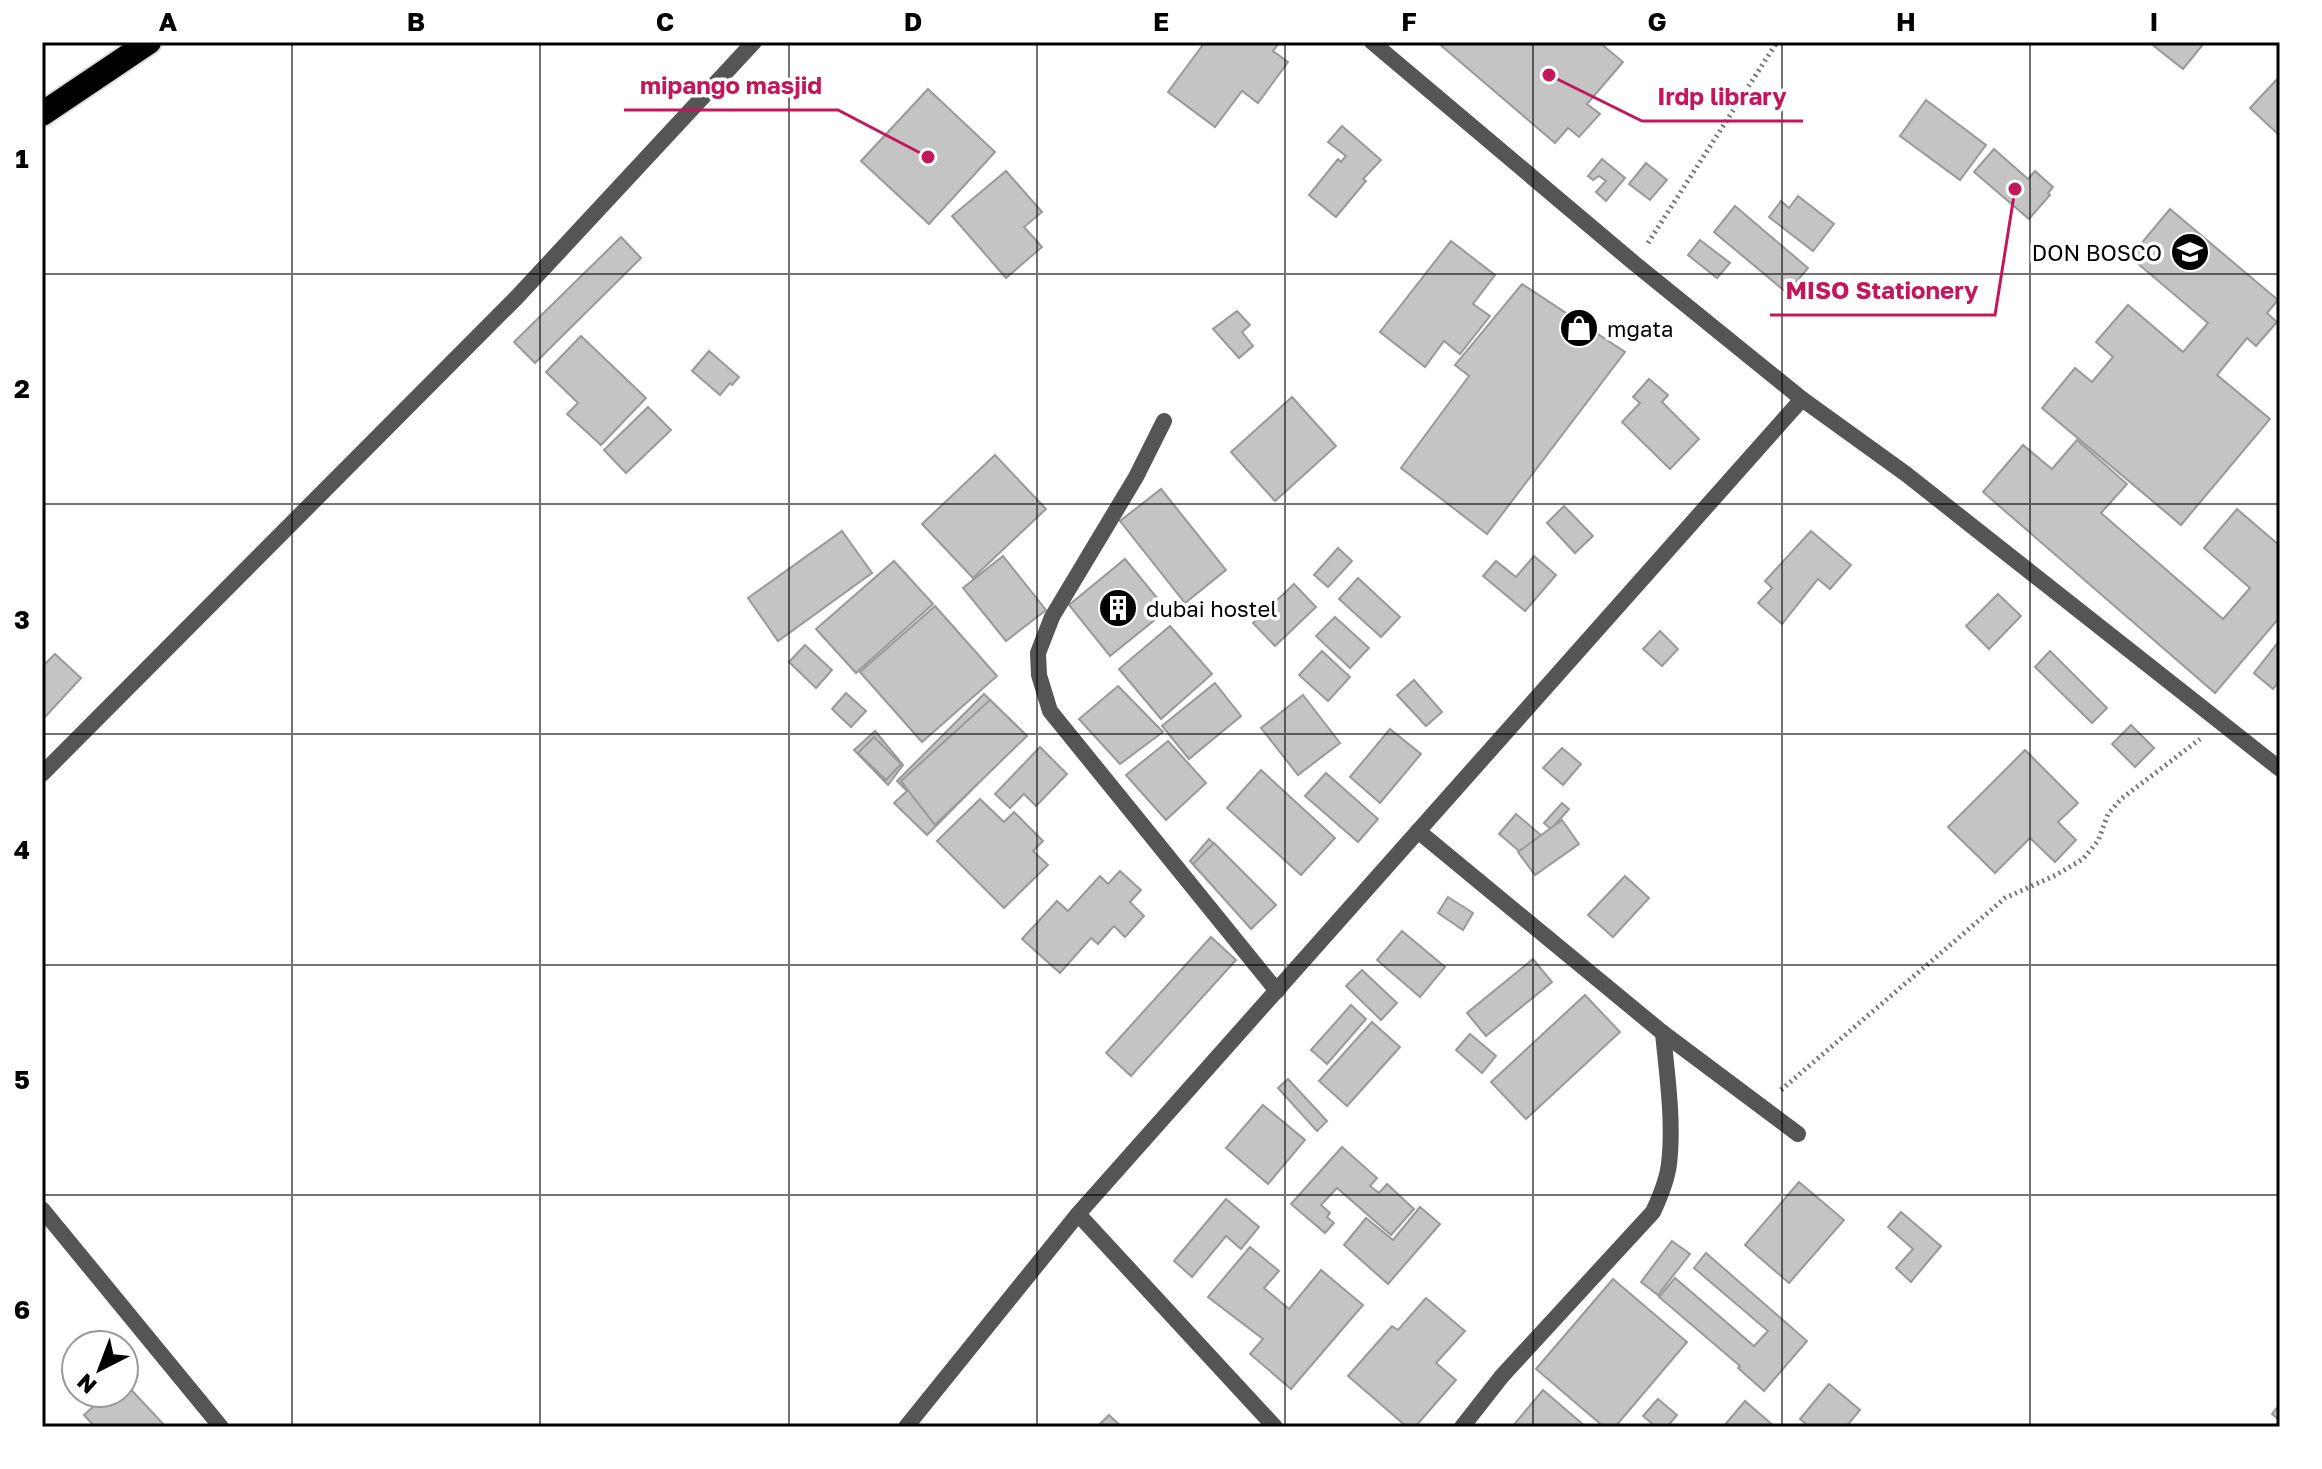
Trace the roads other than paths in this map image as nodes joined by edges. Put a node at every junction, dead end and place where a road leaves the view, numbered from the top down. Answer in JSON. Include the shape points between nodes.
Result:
{"nodes":[{"id":1,"x":149,"y":42,"type":"edge"},
{"id":2,"x":754,"y":42,"type":"edge"},
{"id":3,"x":1372,"y":42,"type":"edge"},
{"id":4,"x":42,"y":114,"type":"edge"},
{"id":5,"x":1802,"y":399,"type":"junction"},
{"id":6,"x":1164,"y":421,"type":"dead end"},
{"id":7,"x":2280,"y":769,"type":"edge"},
{"id":8,"x":42,"y":774,"type":"edge"},
{"id":9,"x":1418,"y":831,"type":"junction"},
{"id":10,"x":1277,"y":991,"type":"junction"},
{"id":11,"x":1663,"y":1033,"type":"junction"},
{"id":12,"x":1798,"y":1134,"type":"dead end"},
{"id":13,"x":42,"y":1209,"type":"edge"},
{"id":14,"x":1078,"y":1214,"type":"junction"},
{"id":15,"x":221,"y":1427,"type":"edge"},
{"id":16,"x":906,"y":1427,"type":"edge"},
{"id":17,"x":1275,"y":1427,"type":"edge"},
{"id":18,"x":1462,"y":1427,"type":"edge"}],
"edges":[{"from":1,"to":4,"type":"highway"},
{"from":2,"to":8,"type":"street","via":[[517,297]]},
{"from":3,"to":5,"type":"street"},
{"from":5,"to":7,"type":"street","via":[[1906,474]]},
{"from":5,"to":9,"type":"street"},
{"from":6,"to":10,"type":"street","via":[[1052,617],[1038,653],[1039,675],[1050,711]]},
{"from":9,"to":10,"type":"street"},
{"from":9,"to":11,"type":"street"},
{"from":10,"to":14,"type":"street"},
{"from":11,"to":12,"type":"street"},
{"from":11,"to":18,"type":"street","via":[[1669,1164],[1653,1212]]},
{"from":13,"to":15,"type":"street"},
{"from":14,"to":16,"type":"street"},
{"from":14,"to":17,"type":"street"}]}
